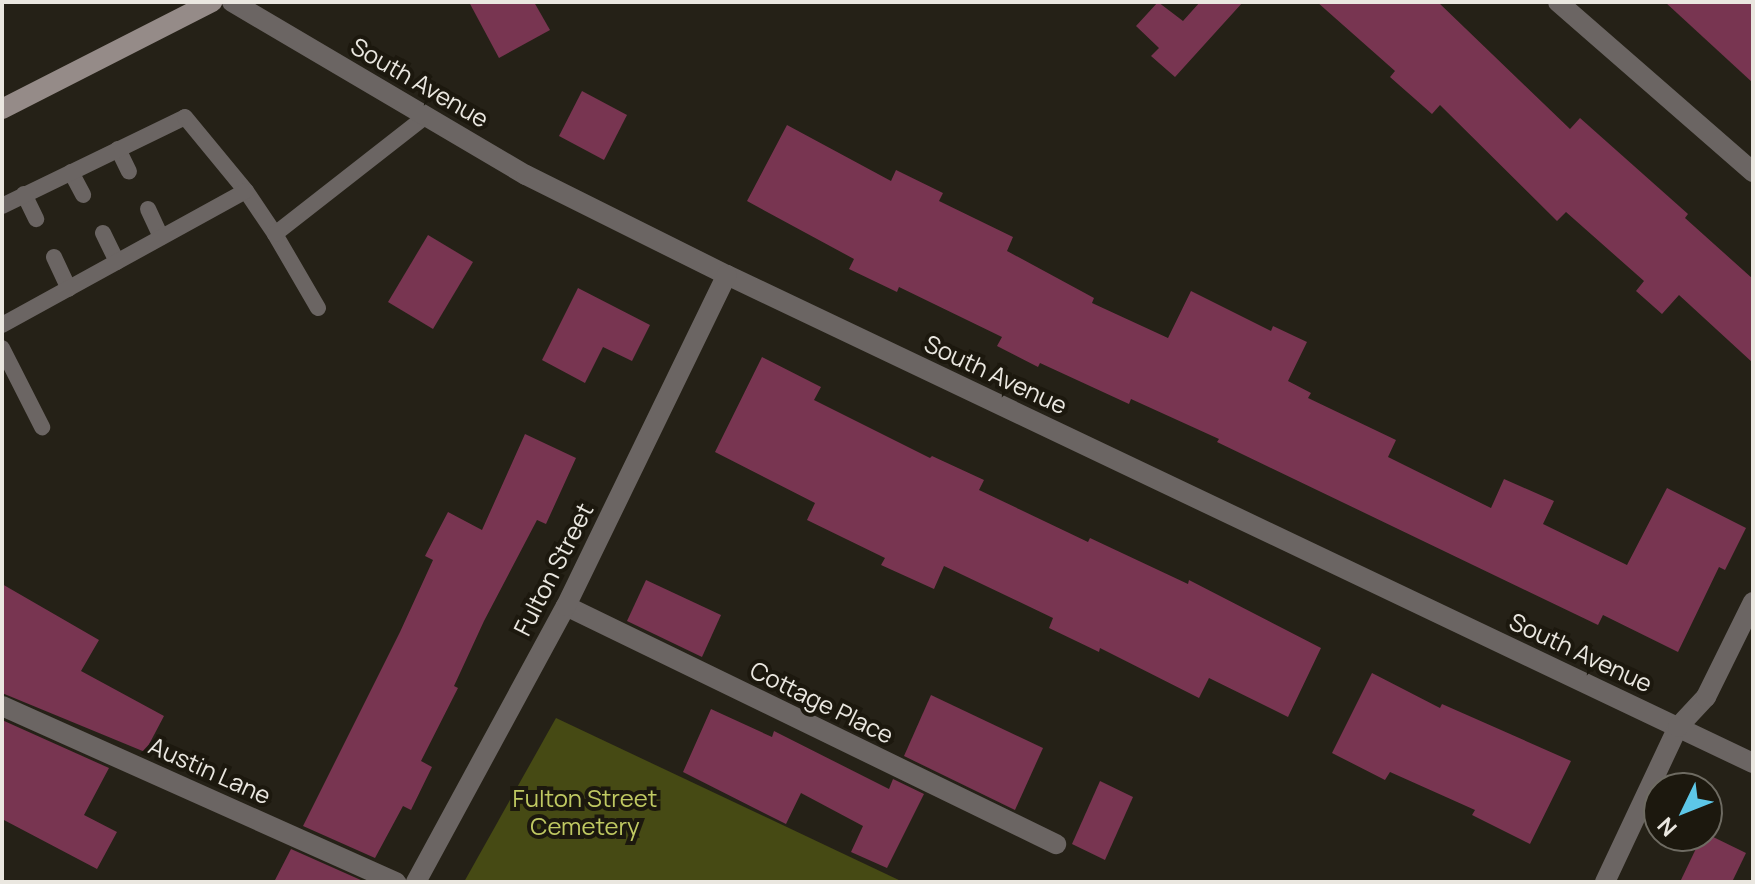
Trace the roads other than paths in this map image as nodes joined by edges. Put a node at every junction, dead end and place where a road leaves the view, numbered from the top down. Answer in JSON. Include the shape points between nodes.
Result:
{"nodes":[{"id":1,"x":212,"y":2,"type":"edge"},
{"id":2,"x":232,"y":2,"type":"edge"},
{"id":3,"x":1558,"y":2,"type":"edge"},
{"id":4,"x":2,"y":109,"type":"edge"},
{"id":5,"x":426,"y":116,"type":"junction"},
{"id":6,"x":118,"y":149,"type":"junction"},
{"id":7,"x":71,"y":172,"type":"junction"},
{"id":8,"x":129,"y":172,"type":"dead end"},
{"id":9,"x":1753,"y":172,"type":"edge"},
{"id":10,"x":246,"y":191,"type":"junction"},
{"id":11,"x":24,"y":194,"type":"junction"},
{"id":12,"x":83,"y":195,"type":"dead end"},
{"id":13,"x":2,"y":206,"type":"edge"},
{"id":14,"x":148,"y":209,"type":"dead end"},
{"id":15,"x":36,"y":219,"type":"dead end"},
{"id":16,"x":103,"y":233,"type":"dead end"},
{"id":17,"x":275,"y":234,"type":"junction"},
{"id":18,"x":161,"y":237,"type":"junction"},
{"id":19,"x":54,"y":257,"type":"dead end"},
{"id":20,"x":117,"y":262,"type":"junction"},
{"id":21,"x":727,"y":275,"type":"junction"},
{"id":22,"x":69,"y":289,"type":"junction"},
{"id":23,"x":318,"y":308,"type":"dead end"},
{"id":24,"x":2,"y":325,"type":"edge"},
{"id":25,"x":2,"y":348,"type":"edge"},
{"id":26,"x":42,"y":427,"type":"dead end"},
{"id":27,"x":1753,"y":602,"type":"edge"},
{"id":28,"x":566,"y":606,"type":"junction"},
{"id":29,"x":2,"y":706,"type":"edge"},
{"id":30,"x":1678,"y":727,"type":"junction"},
{"id":31,"x":1753,"y":763,"type":"edge"},
{"id":32,"x":1056,"y":844,"type":"dead end"},
{"id":33,"x":396,"y":882,"type":"edge"},
{"id":34,"x":416,"y":882,"type":"edge"},
{"id":35,"x":1605,"y":882,"type":"edge"}],
"edges":[{"from":1,"to":4,"type":"main road"},
{"from":2,"to":5,"type":"street","name":"South Avenue"},
{"from":3,"to":9,"type":"street"},
{"from":5,"to":17,"type":"lane"},
{"from":5,"to":21,"type":"street","name":"South Avenue","via":[[526,175]]},
{"from":6,"to":7,"type":"lane"},
{"from":6,"to":8,"type":"lane"},
{"from":6,"to":10,"type":"lane","via":[[185,117]]},
{"from":7,"to":11,"type":"lane"},
{"from":7,"to":12,"type":"lane"},
{"from":10,"to":17,"type":"lane"},
{"from":10,"to":18,"type":"lane"},
{"from":11,"to":13,"type":"lane"},
{"from":11,"to":15,"type":"lane"},
{"from":14,"to":18,"type":"lane"},
{"from":16,"to":20,"type":"lane"},
{"from":17,"to":23,"type":"lane"},
{"from":18,"to":20,"type":"lane"},
{"from":19,"to":22,"type":"lane"},
{"from":20,"to":22,"type":"lane"},
{"from":21,"to":28,"type":"street","name":"Fulton Street"},
{"from":21,"to":30,"type":"street","name":"South Avenue"},
{"from":22,"to":24,"type":"lane"},
{"from":25,"to":26,"type":"lane"},
{"from":27,"to":30,"type":"street","via":[[1706,697]]},
{"from":28,"to":32,"type":"street","name":"Cottage Place"},
{"from":28,"to":34,"type":"street","name":"Fulton Street"},
{"from":29,"to":33,"type":"street","name":"Austin Lane"},
{"from":30,"to":31,"type":"street","name":"South Avenue"},
{"from":30,"to":35,"type":"street"}]}
